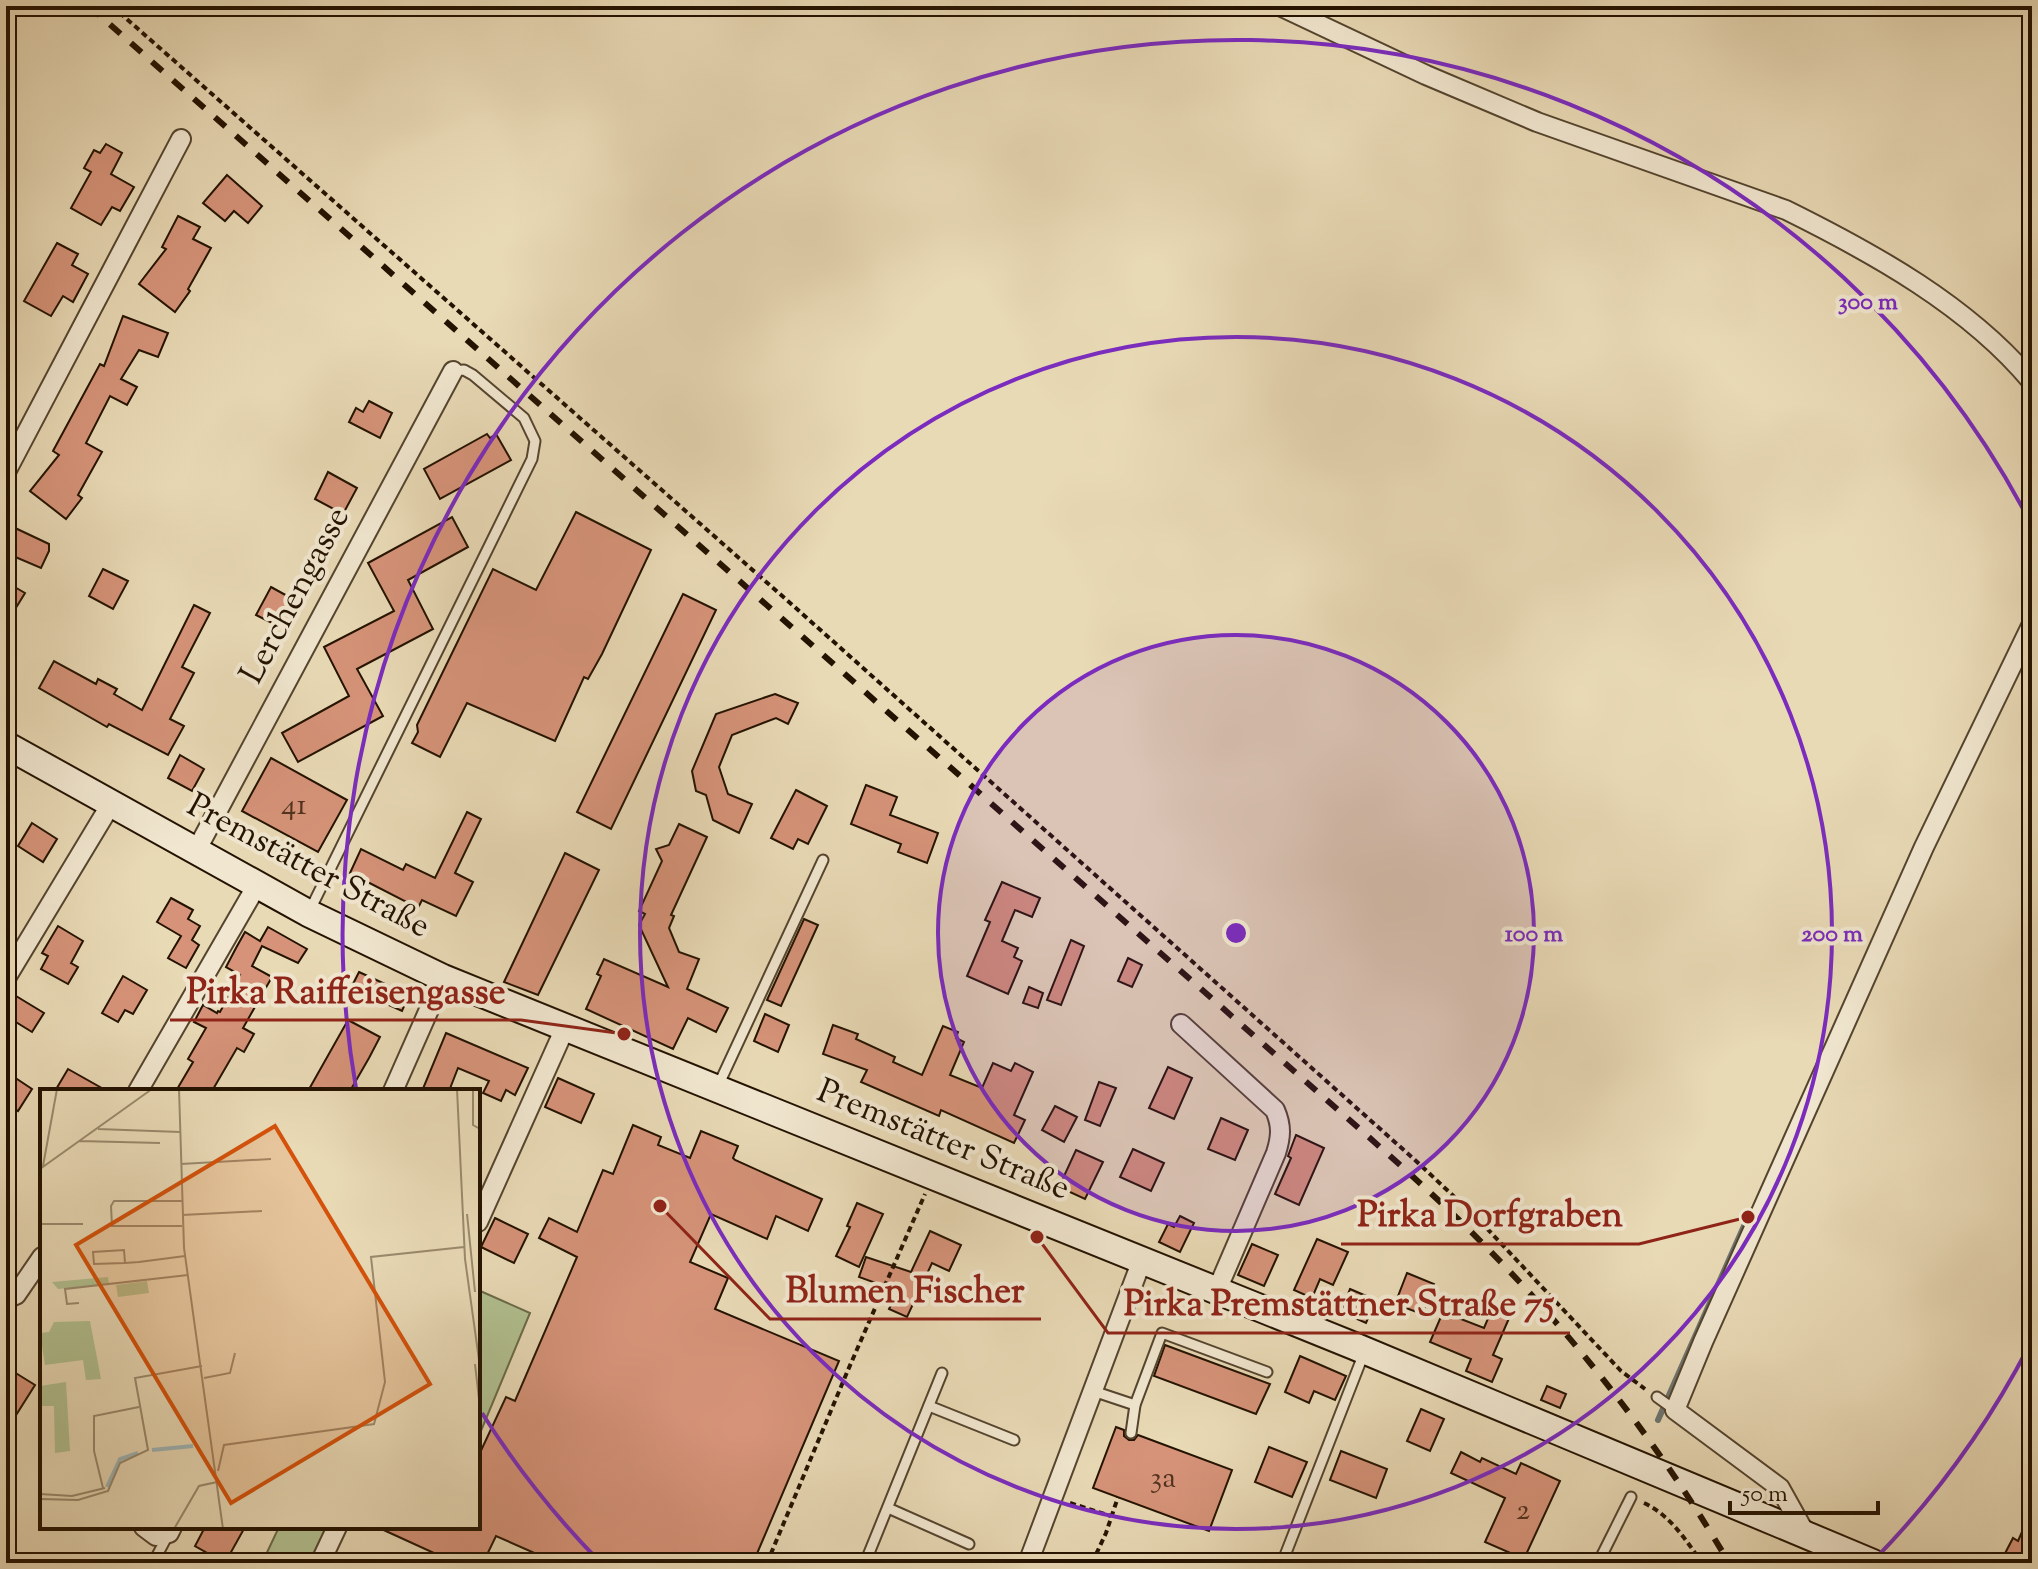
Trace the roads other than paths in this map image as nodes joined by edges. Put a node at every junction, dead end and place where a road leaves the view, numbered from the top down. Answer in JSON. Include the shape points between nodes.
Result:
{"nodes":[{"id":1,"x":1280,"y":6,"type":"edge"},
{"id":2,"x":181,"y":139,"type":"dead end"},
{"id":3,"x":453,"y":371,"type":"joint"},
{"id":4,"x":2032,"y":382,"type":"edge"},
{"id":5,"x":6,"y":472,"type":"edge"},
{"id":6,"x":2032,"y":624,"type":"edge"},
{"id":7,"x":6,"y":745,"type":"edge"},
{"id":8,"x":111,"y":804,"type":"junction"},
{"id":9,"x":196,"y":851,"type":"junction"},
{"id":10,"x":823,"y":860,"type":"dead end"},
{"id":11,"x":257,"y":885,"type":"junction"},
{"id":12,"x":308,"y":913,"type":"junction"},
{"id":13,"x":6,"y":978,"type":"edge"},
{"id":14,"x":443,"y":978,"type":"junction"},
{"id":15,"x":1181,"y":1024,"type":"dead end"},
{"id":16,"x":565,"y":1028,"type":"junction"},
{"id":17,"x":139,"y":1089,"type":"edge"},
{"id":18,"x":394,"y":1089,"type":"edge"},
{"id":19,"x":717,"y":1089,"type":"junction"},
{"id":20,"x":480,"y":1218,"type":"edge"},
{"id":21,"x":40,"y":1259,"type":"edge"},
{"id":22,"x":1142,"y":1260,"type":"junction"},
{"id":23,"x":1217,"y":1290,"type":"junction"},
{"id":24,"x":11,"y":1292,"type":"edge"},
{"id":25,"x":6,"y":1313,"type":"edge"},
{"id":26,"x":1365,"y":1350,"type":"junction"},
{"id":27,"x":1267,"y":1372,"type":"dead end"},
{"id":28,"x":942,"y":1373,"type":"dead end"},
{"id":29,"x":1093,"y":1391,"type":"junction"},
{"id":30,"x":1657,"y":1397,"type":"road end"},
{"id":31,"x":1135,"y":1405,"type":"junction"},
{"id":32,"x":929,"y":1406,"type":"junction"},
{"id":33,"x":1674,"y":1410,"type":"junction"},
{"id":34,"x":1131,"y":1433,"type":"dead end"},
{"id":35,"x":1014,"y":1440,"type":"dead end"},
{"id":36,"x":1631,"y":1497,"type":"road end"},
{"id":37,"x":888,"y":1508,"type":"junction"},
{"id":38,"x":147,"y":1529,"type":"edge"},
{"id":39,"x":336,"y":1529,"type":"edge"},
{"id":40,"x":170,"y":1530,"type":"edge"},
{"id":41,"x":1805,"y":1533,"type":"junction"},
{"id":42,"x":969,"y":1544,"type":"dead end"},
{"id":43,"x":1284,"y":1558,"type":"dead end"},
{"id":44,"x":153,"y":1563,"type":"edge"},
{"id":45,"x":320,"y":1563,"type":"edge"},
{"id":46,"x":865,"y":1563,"type":"edge"},
{"id":47,"x":1028,"y":1563,"type":"edge"},
{"id":48,"x":1598,"y":1563,"type":"edge"},
{"id":49,"x":1873,"y":1563,"type":"edge"}],
"edges":[{"from":1,"to":4,"type":"street","via":[[1537,122],[1799,216],[1873,256],[1964,317]]},
{"from":2,"to":5,"type":"street"},
{"from":3,"to":9,"type":"street","name":"Lerchengasse"},
{"from":3,"to":12,"type":"lane","via":[[473,375],[524,418],[535,441],[532,459]]},
{"from":6,"to":33,"type":"street","via":[[1924,847]]},
{"from":7,"to":8,"type":"main road","name":"Premstätter Straße"},
{"from":8,"to":9,"type":"main road","name":"Premstätter Straße"},
{"from":8,"to":13,"type":"street"},
{"from":9,"to":11,"type":"main road","name":"Premstätter Straße"},
{"from":10,"to":19,"type":"lane"},
{"from":11,"to":12,"type":"main road","name":"Premstätter Straße"},
{"from":11,"to":17,"type":"street"},
{"from":12,"to":14,"type":"main road","name":"Premstätter Straße"},
{"from":14,"to":16,"type":"main road","name":"Premstätter Straße"},
{"from":14,"to":18,"type":"street"},
{"from":15,"to":23,"type":"street","via":[[1275,1110],[1280,1122],[1276,1153]]},
{"from":16,"to":19,"type":"main road","name":"Premstätter Straße"},
{"from":16,"to":20,"type":"street"},
{"from":19,"to":22,"type":"main road","name":"Premstätter Straße"},
{"from":21,"to":24,"type":"street"},
{"from":22,"to":23,"type":"main road","name":"Premstätter Straße"},
{"from":22,"to":29,"type":"street"},
{"from":23,"to":26,"type":"main road","name":"Premstätter Straße"},
{"from":24,"to":25,"type":"lane"},
{"from":26,"to":41,"type":"main road","name":"Premstätter Straße"},
{"from":26,"to":43,"type":"lane"},
{"from":27,"to":31,"type":"lane","via":[[1162,1333]]},
{"from":28,"to":32,"type":"lane"},
{"from":29,"to":31,"type":"lane"},
{"from":29,"to":47,"type":"street"},
{"from":30,"to":33,"type":"lane"},
{"from":31,"to":34,"type":"lane"},
{"from":32,"to":35,"type":"lane"},
{"from":32,"to":37,"type":"lane"},
{"from":33,"to":41,"type":"street","via":[[1780,1488]]},
{"from":36,"to":48,"type":"lane"},
{"from":37,"to":42,"type":"lane"},
{"from":37,"to":46,"type":"lane"},
{"from":38,"to":40,"type":"street","via":[[156,1536]]},
{"from":39,"to":45,"type":"street"},
{"from":40,"to":44,"type":"lane"},
{"from":41,"to":49,"type":"main road","name":"Premstätter Straße"}]}
